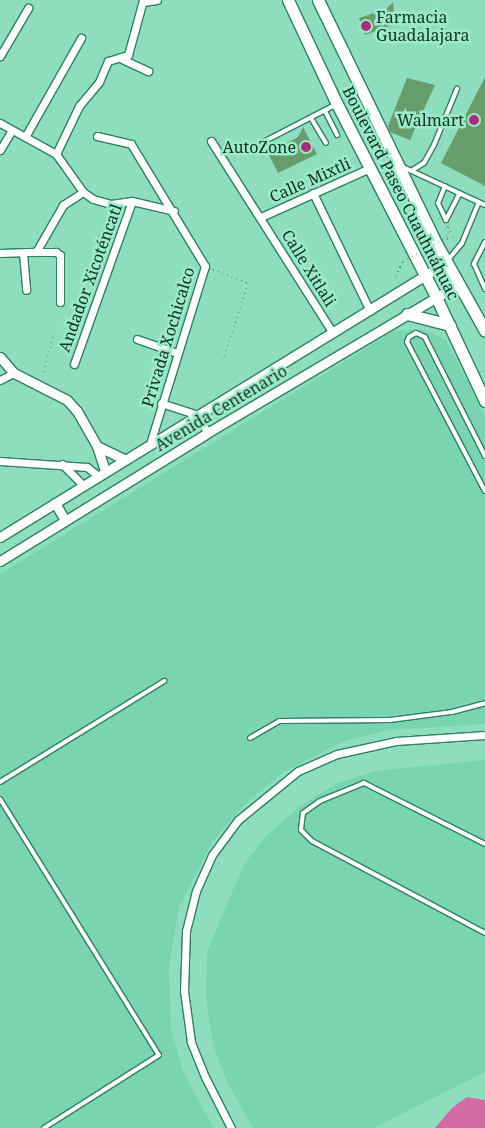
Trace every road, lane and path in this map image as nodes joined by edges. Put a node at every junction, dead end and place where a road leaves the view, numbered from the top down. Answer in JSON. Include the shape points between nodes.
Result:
{"nodes":[{"id":1,"x":157,"y":0,"type":"edge"},
{"id":2,"x":318,"y":0,"type":"edge"},
{"id":3,"x":143,"y":1,"type":"edge"},
{"id":4,"x":290,"y":1,"type":"edge"},
{"id":5,"x":28,"y":8,"type":"dead end"},
{"id":6,"x":81,"y":38,"type":"dead end"},
{"id":7,"x":0,"y":56,"type":"edge"},
{"id":8,"x":122,"y":59,"type":"junction"},
{"id":9,"x":148,"y":71,"type":"dead end"},
{"id":10,"x":456,"y":89,"type":"dead end"},
{"id":11,"x":337,"y":104,"type":"junction"},
{"id":12,"x":325,"y":110,"type":"junction"},
{"id":13,"x":311,"y":118,"type":"junction"},
{"id":14,"x":0,"y":123,"type":"edge"},
{"id":15,"x":12,"y":130,"type":"junction"},
{"id":16,"x":337,"y":135,"type":"dead end"},
{"id":17,"x":97,"y":136,"type":"dead end"},
{"id":18,"x":25,"y":137,"type":"junction"},
{"id":19,"x":211,"y":141,"type":"dead end"},
{"id":20,"x":265,"y":142,"type":"dead end"},
{"id":21,"x":326,"y":143,"type":"dead end"},
{"id":22,"x":0,"y":150,"type":"edge"},
{"id":23,"x":56,"y":154,"type":"junction"},
{"id":24,"x":397,"y":165,"type":"junction"},
{"id":25,"x":370,"y":168,"type":"junction"},
{"id":26,"x":411,"y":171,"type":"junction"},
{"id":27,"x":445,"y":186,"type":"junction"},
{"id":28,"x":82,"y":192,"type":"junction"},
{"id":29,"x":312,"y":193,"type":"junction"},
{"id":30,"x":460,"y":193,"type":"junction"},
{"id":31,"x":132,"y":200,"type":"junction"},
{"id":32,"x":479,"y":202,"type":"junction"},
{"id":33,"x":485,"y":206,"type":"edge"},
{"id":34,"x":174,"y":211,"type":"junction"},
{"id":35,"x":261,"y":217,"type":"junction"},
{"id":36,"x":453,"y":236,"type":"dead end"},
{"id":37,"x":485,"y":242,"type":"edge"},
{"id":38,"x":36,"y":252,"type":"junction"},
{"id":39,"x":0,"y":253,"type":"edge"},
{"id":40,"x":23,"y":253,"type":"junction"},
{"id":41,"x":408,"y":257,"type":"junction"},
{"id":42,"x":447,"y":262,"type":"junction"},
{"id":43,"x":206,"y":266,"type":"junction"},
{"id":44,"x":424,"y":275,"type":"junction"},
{"id":45,"x":459,"y":284,"type":"junction"},
{"id":46,"x":485,"y":289,"type":"edge"},
{"id":47,"x":26,"y":290,"type":"dead end"},
{"id":48,"x":436,"y":297,"type":"junction"},
{"id":49,"x":60,"y":302,"type":"dead end"},
{"id":50,"x":370,"y":311,"type":"junction"},
{"id":51,"x":407,"y":314,"type":"junction"},
{"id":52,"x":450,"y":325,"type":"junction"},
{"id":53,"x":483,"y":325,"type":"edge"},
{"id":54,"x":333,"y":333,"type":"junction"},
{"id":55,"x":54,"y":334,"type":"dead end"},
{"id":56,"x":137,"y":339,"type":"dead end"},
{"id":57,"x":177,"y":353,"type":"junction"},
{"id":58,"x":0,"y":357,"type":"edge"},
{"id":59,"x":222,"y":362,"type":"dead end"},
{"id":60,"x":74,"y":364,"type":"dead end"},
{"id":61,"x":14,"y":373,"type":"junction"},
{"id":62,"x":0,"y":380,"type":"edge"},
{"id":63,"x":39,"y":385,"type":"junction"},
{"id":64,"x":485,"y":401,"type":"edge"},
{"id":65,"x":161,"y":403,"type":"junction"},
{"id":66,"x":199,"y":415,"type":"junction"},
{"id":67,"x":207,"y":433,"type":"junction"},
{"id":68,"x":150,"y":444,"type":"junction"},
{"id":69,"x":97,"y":446,"type":"junction"},
{"id":70,"x":485,"y":456,"type":"edge"},
{"id":71,"x":124,"y":459,"type":"junction"},
{"id":72,"x":0,"y":461,"type":"edge"},
{"id":73,"x":62,"y":464,"type":"junction"},
{"id":74,"x":101,"y":473,"type":"junction"},
{"id":75,"x":83,"y":485,"type":"junction"},
{"id":76,"x":484,"y":489,"type":"edge"},
{"id":77,"x":56,"y":503,"type":"junction"},
{"id":78,"x":65,"y":520,"type":"junction"},
{"id":79,"x":0,"y":537,"type":"edge"},
{"id":80,"x":0,"y":561,"type":"edge"},
{"id":81,"x":164,"y":681,"type":"dead end"},
{"id":82,"x":485,"y":703,"type":"edge"},
{"id":83,"x":485,"y":735,"type":"edge"},
{"id":84,"x":250,"y":738,"type":"dead end"},
{"id":85,"x":0,"y":782,"type":"edge"},
{"id":86,"x":0,"y":799,"type":"edge"},
{"id":87,"x":485,"y":844,"type":"edge"},
{"id":88,"x":485,"y":933,"type":"edge"},
{"id":89,"x":44,"y":1128,"type":"edge"},
{"id":90,"x":231,"y":1128,"type":"edge"}],
"edges":[{"from":1,"to":3,"type":"street"},
{"from":2,"to":24,"type":"main road","name":"Boulevard Paseo Cuauhnáhuac"},
{"from":3,"to":8,"type":"street","via":[[128,55]]},
{"from":4,"to":11,"type":"main road","name":"Boulevard Paseo Cuauhnáhuac"},
{"from":5,"to":7,"type":"street"},
{"from":6,"to":18,"type":"street"},
{"from":8,"to":9,"type":"street"},
{"from":8,"to":23,"type":"street","via":[[107,62],[99,82],[76,112]]},
{"from":10,"to":26,"type":"lane","via":[[424,163]]},
{"from":11,"to":12,"type":"lane"},
{"from":11,"to":25,"type":"main road","name":"Boulevard Paseo Cuauhnáhuac"},
{"from":12,"to":13,"type":"lane"},
{"from":12,"to":16,"type":"lane"},
{"from":13,"to":20,"type":"lane"},
{"from":13,"to":21,"type":"lane"},
{"from":14,"to":15,"type":"street"},
{"from":15,"to":18,"type":"street"},
{"from":15,"to":22,"type":"street"},
{"from":17,"to":34,"type":"street","name":"Privada Xochicalco","via":[[131,144]]},
{"from":18,"to":23,"type":"street"},
{"from":19,"to":35,"type":"street","name":"Calle Xitlali"},
{"from":23,"to":28,"type":"street"},
{"from":24,"to":26,"type":"lane"},
{"from":24,"to":42,"type":"main road","name":"Boulevard Paseo Cuauhnáhuac"},
{"from":25,"to":29,"type":"street","name":"Calle Mixtli"},
{"from":25,"to":41,"type":"main road","name":"Boulevard Paseo Cuauhnáhuac"},
{"from":26,"to":27,"type":"lane"},
{"from":27,"to":30,"type":"lane"},
{"from":27,"to":30,"type":"lane","via":[[438,203],[446,220]]},
{"from":28,"to":31,"type":"street","via":[[101,202]]},
{"from":28,"to":38,"type":"street","via":[[63,205]]},
{"from":29,"to":35,"type":"street","name":"Calle Mixtli"},
{"from":29,"to":50,"type":"street"},
{"from":30,"to":32,"type":"lane"},
{"from":31,"to":34,"type":"street"},
{"from":31,"to":60,"type":"street","name":"Andador Xicoténcatl"},
{"from":32,"to":33,"type":"lane"},
{"from":32,"to":42,"type":"lane","via":[[462,243]]},
{"from":34,"to":43,"type":"street","name":"Privada Xochicalco"},
{"from":35,"to":54,"type":"street","name":"Calle Xitlali"},
{"from":36,"to":41,"type":"path","bridge":true,"via":[[448,226],[450,235]]},
{"from":37,"to":46,"type":"lane","via":[[474,264]]},
{"from":38,"to":40,"type":"street"},
{"from":38,"to":49,"type":"street","via":[[60,255]]},
{"from":39,"to":40,"type":"street"},
{"from":40,"to":47,"type":"street"},
{"from":41,"to":41,"type":"path","via":[[395,276],[402,259]]},
{"from":41,"to":44,"type":"main road","name":"Boulevard Paseo Cuauhnáhuac"},
{"from":42,"to":44,"type":"street","name":"Avenida Centenario"},
{"from":42,"to":45,"type":"main road","name":"Boulevard Paseo Cuauhnáhuac"},
{"from":43,"to":57,"type":"street","name":"Privada Xochicalco"},
{"from":43,"to":59,"type":"path","via":[[248,283]]},
{"from":44,"to":48,"type":"main road","name":"Boulevard Paseo Cuauhnáhuac"},
{"from":44,"to":50,"type":"street","name":"Avenida Centenario"},
{"from":45,"to":48,"type":"street","name":"Avenida Centenario"},
{"from":45,"to":53,"type":"main road","name":"Boulevard Paseo Cuauhnáhuac"},
{"from":48,"to":51,"type":"street","name":"Avenida Centenario"},
{"from":48,"to":52,"type":"main road","name":"Boulevard Paseo Cuauhnáhuac"},
{"from":50,"to":54,"type":"street","name":"Avenida Centenario"},
{"from":51,"to":52,"type":"main road"},
{"from":51,"to":67,"type":"street","name":"Avenida Centenario"},
{"from":52,"to":64,"type":"main road","name":"Boulevard Paseo Cuauhnáhuac"},
{"from":54,"to":66,"type":"street","name":"Avenida Centenario"},
{"from":55,"to":63,"type":"path"},
{"from":56,"to":57,"type":"street"},
{"from":57,"to":65,"type":"street","name":"Privada Xochicalco"},
{"from":58,"to":61,"type":"street"},
{"from":61,"to":62,"type":"street"},
{"from":61,"to":63,"type":"street"},
{"from":63,"to":69,"type":"street","via":[[68,400]]},
{"from":65,"to":66,"type":"street"},
{"from":65,"to":68,"type":"street","name":"Privada Xochicalco"},
{"from":66,"to":67,"type":"street"},
{"from":66,"to":68,"type":"street","name":"Avenida Centenario"},
{"from":67,"to":78,"type":"street","name":"Avenida Centenario"},
{"from":68,"to":71,"type":"street","name":"Avenida Centenario"},
{"from":69,"to":71,"type":"street"},
{"from":69,"to":74,"type":"street"},
{"from":70,"to":76,"type":"lane","via":[[425,337],[416,333],[409,337],[407,342]]},
{"from":71,"to":74,"type":"street","name":"Avenida Centenario"},
{"from":72,"to":73,"type":"street"},
{"from":73,"to":74,"type":"street","via":[[87,467]]},
{"from":73,"to":75,"type":"street"},
{"from":74,"to":75,"type":"street","name":"Avenida Centenario"},
{"from":75,"to":77,"type":"street","name":"Avenida Centenario"},
{"from":77,"to":78,"type":"street"},
{"from":77,"to":79,"type":"street","name":"Avenida Centenario"},
{"from":78,"to":80,"type":"street","name":"Avenida Centenario"},
{"from":81,"to":85,"type":"lane"},
{"from":82,"to":84,"type":"lane","via":[[452,712],[390,720],[279,721]]},
{"from":83,"to":90,"type":"street","via":[[396,741],[337,754],[298,771],[238,820],[212,855],[196,891],[186,931],[184,991],[192,1042],[205,1077]]},
{"from":86,"to":89,"type":"lane","via":[[159,1055]]},
{"from":87,"to":88,"type":"lane","via":[[364,783],[320,801],[303,813],[301,830],[312,841]]}]}
